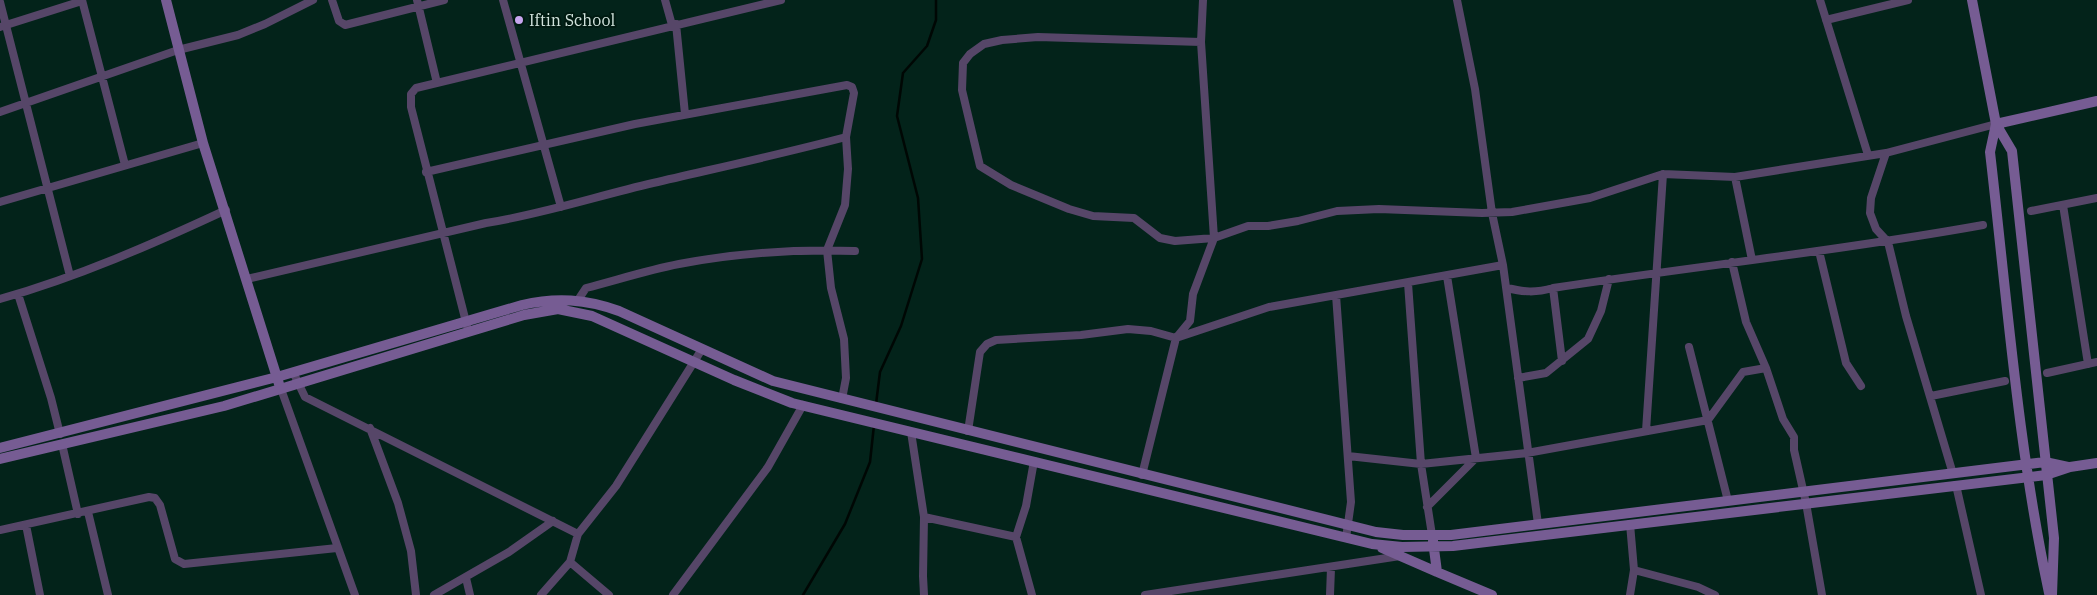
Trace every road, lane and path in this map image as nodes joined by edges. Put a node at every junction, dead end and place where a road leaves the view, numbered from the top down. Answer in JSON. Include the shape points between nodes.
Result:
{"nodes":[{"id":1,"x":166,"y":0,"type":"edge"},
{"id":2,"x":313,"y":0,"type":"edge"},
{"id":3,"x":332,"y":0,"type":"edge"},
{"id":4,"x":444,"y":0,"type":"edge"},
{"id":5,"x":503,"y":0,"type":"edge"},
{"id":6,"x":665,"y":0,"type":"edge"},
{"id":7,"x":781,"y":0,"type":"edge"},
{"id":8,"x":1203,"y":0,"type":"edge"},
{"id":9,"x":1457,"y":0,"type":"edge"},
{"id":10,"x":1820,"y":0,"type":"edge"},
{"id":11,"x":1908,"y":0,"type":"edge"},
{"id":12,"x":1972,"y":0,"type":"edge"},
{"id":13,"x":82,"y":1,"type":"edge"},
{"id":14,"x":0,"y":2,"type":"edge"},
{"id":15,"x":418,"y":4,"type":"edge"},
{"id":16,"x":1826,"y":20,"type":"junction"},
{"id":17,"x":674,"y":25,"type":"junction"},
{"id":18,"x":3,"y":26,"type":"edge"},
{"id":19,"x":1201,"y":42,"type":"junction"},
{"id":20,"x":178,"y":50,"type":"junction"},
{"id":21,"x":520,"y":63,"type":"junction"},
{"id":22,"x":103,"y":77,"type":"junction"},
{"id":23,"x":437,"y":83,"type":"junction"},
{"id":24,"x":27,"y":101,"type":"junction"},
{"id":25,"x":2097,"y":101,"type":"edge"},
{"id":26,"x":0,"y":112,"type":"edge"},
{"id":27,"x":685,"y":114,"type":"junction"},
{"id":28,"x":1996,"y":124,"type":"junction"},
{"id":29,"x":846,"y":137,"type":"junction"},
{"id":30,"x":203,"y":143,"type":"junction"},
{"id":31,"x":543,"y":145,"type":"junction"},
{"id":32,"x":1886,"y":153,"type":"junction"},
{"id":33,"x":1868,"y":155,"type":"junction"},
{"id":34,"x":125,"y":165,"type":"junction"},
{"id":35,"x":426,"y":172,"type":"junction"},
{"id":36,"x":1663,"y":174,"type":"junction"},
{"id":37,"x":1735,"y":177,"type":"junction"},
{"id":38,"x":46,"y":189,"type":"junction"},
{"id":39,"x":2097,"y":198,"type":"edge"},
{"id":40,"x":0,"y":202,"type":"edge"},
{"id":41,"x":2063,"y":205,"type":"junction"},
{"id":42,"x":561,"y":207,"type":"junction"},
{"id":43,"x":226,"y":210,"type":"junction"},
{"id":44,"x":2031,"y":210,"type":"dead end"},
{"id":45,"x":1492,"y":213,"type":"junction"},
{"id":46,"x":1983,"y":225,"type":"dead end"},
{"id":47,"x":442,"y":233,"type":"junction"},
{"id":48,"x":1214,"y":238,"type":"junction"},
{"id":49,"x":1888,"y":242,"type":"junction"},
{"id":50,"x":827,"y":250,"type":"junction"},
{"id":51,"x":856,"y":251,"type":"dead end"},
{"id":52,"x":1819,"y":251,"type":"junction"},
{"id":53,"x":1752,"y":260,"type":"junction"},
{"id":54,"x":1732,"y":262,"type":"junction"},
{"id":55,"x":1503,"y":265,"type":"junction"},
{"id":56,"x":1657,"y":272,"type":"junction"},
{"id":57,"x":70,"y":276,"type":"junction"},
{"id":58,"x":1447,"y":276,"type":"junction"},
{"id":59,"x":247,"y":278,"type":"junction"},
{"id":60,"x":1609,"y":279,"type":"junction"},
{"id":61,"x":1408,"y":283,"type":"junction"},
{"id":62,"x":1507,"y":288,"type":"junction"},
{"id":63,"x":1553,"y":288,"type":"junction"},
{"id":64,"x":18,"y":294,"type":"junction"},
{"id":65,"x":1336,"y":295,"type":"junction"},
{"id":66,"x":0,"y":299,"type":"edge"},
{"id":67,"x":578,"y":300,"type":"junction"},
{"id":68,"x":467,"y":326,"type":"junction"},
{"id":69,"x":1176,"y":338,"type":"junction"},
{"id":70,"x":1689,"y":347,"type":"dead end"},
{"id":71,"x":702,"y":349,"type":"junction"},
{"id":72,"x":1562,"y":361,"type":"junction"},
{"id":73,"x":695,"y":362,"type":"junction"},
{"id":74,"x":2097,"y":362,"type":"edge"},
{"id":75,"x":2088,"y":364,"type":"junction"},
{"id":76,"x":1766,"y":368,"type":"junction"},
{"id":77,"x":293,"y":372,"type":"junction"},
{"id":78,"x":2047,"y":373,"type":"dead end"},
{"id":79,"x":277,"y":377,"type":"junction"},
{"id":80,"x":1518,"y":378,"type":"junction"},
{"id":81,"x":2005,"y":381,"type":"dead end"},
{"id":82,"x":297,"y":384,"type":"junction"},
{"id":83,"x":1861,"y":386,"type":"dead end"},
{"id":84,"x":281,"y":389,"type":"junction"},
{"id":85,"x":1931,"y":396,"type":"junction"},
{"id":86,"x":846,"y":400,"type":"junction"},
{"id":87,"x":803,"y":405,"type":"junction"},
{"id":88,"x":1708,"y":420,"type":"junction"},
{"id":89,"x":370,"y":428,"type":"junction"},
{"id":90,"x":908,"y":431,"type":"junction"},
{"id":91,"x":968,"y":431,"type":"junction"},
{"id":92,"x":1646,"y":431,"type":"junction"},
{"id":93,"x":61,"y":439,"type":"junction"},
{"id":94,"x":0,"y":448,"type":"edge"},
{"id":95,"x":1527,"y":453,"type":"junction"},
{"id":96,"x":1348,"y":456,"type":"junction"},
{"id":97,"x":1476,"y":458,"type":"junction"},
{"id":98,"x":0,"y":459,"type":"edge"},
{"id":99,"x":1034,"y":461,"type":"junction"},
{"id":100,"x":2045,"y":462,"type":"junction"},
{"id":101,"x":2097,"y":463,"type":"edge"},
{"id":102,"x":1421,"y":464,"type":"junction"},
{"id":103,"x":2026,"y":464,"type":"junction"},
{"id":104,"x":2070,"y":467,"type":"junction"},
{"id":105,"x":1953,"y":474,"type":"junction"},
{"id":106,"x":1142,"y":475,"type":"junction"},
{"id":107,"x":2046,"y":475,"type":"junction"},
{"id":108,"x":2028,"y":477,"type":"junction"},
{"id":109,"x":1956,"y":485,"type":"junction"},
{"id":110,"x":1804,"y":492,"type":"junction"},
{"id":111,"x":1728,"y":501,"type":"junction"},
{"id":112,"x":1806,"y":503,"type":"junction"},
{"id":113,"x":1427,"y":507,"type":"junction"},
{"id":114,"x":88,"y":512,"type":"junction"},
{"id":115,"x":78,"y":514,"type":"junction"},
{"id":116,"x":924,"y":517,"type":"junction"},
{"id":117,"x":553,"y":521,"type":"junction"},
{"id":118,"x":1538,"y":524,"type":"junction"},
{"id":119,"x":1630,"y":524,"type":"junction"},
{"id":120,"x":26,"y":525,"type":"junction"},
{"id":121,"x":1350,"y":525,"type":"junction"},
{"id":122,"x":0,"y":530,"type":"edge"},
{"id":123,"x":578,"y":534,"type":"junction"},
{"id":124,"x":1432,"y":535,"type":"junction"},
{"id":125,"x":1016,"y":537,"type":"junction"},
{"id":126,"x":1346,"y":538,"type":"junction"},
{"id":127,"x":1372,"y":544,"type":"junction"},
{"id":128,"x":337,"y":548,"type":"junction"},
{"id":129,"x":1434,"y":548,"type":"junction"},
{"id":130,"x":1401,"y":556,"type":"junction"},
{"id":131,"x":570,"y":562,"type":"junction"},
{"id":132,"x":1331,"y":568,"type":"junction"},
{"id":133,"x":1634,"y":570,"type":"junction"},
{"id":134,"x":1437,"y":572,"type":"junction"},
{"id":135,"x":466,"y":578,"type":"junction"},
{"id":136,"x":40,"y":595,"type":"edge"},
{"id":137,"x":108,"y":595,"type":"edge"},
{"id":138,"x":355,"y":595,"type":"edge"},
{"id":139,"x":416,"y":595,"type":"edge"},
{"id":140,"x":434,"y":595,"type":"edge"},
{"id":141,"x":470,"y":595,"type":"edge"},
{"id":142,"x":541,"y":595,"type":"edge"},
{"id":143,"x":609,"y":595,"type":"edge"},
{"id":144,"x":673,"y":595,"type":"edge"},
{"id":145,"x":924,"y":595,"type":"edge"},
{"id":146,"x":1032,"y":595,"type":"edge"},
{"id":147,"x":1145,"y":595,"type":"edge"},
{"id":148,"x":1150,"y":595,"type":"edge"},
{"id":149,"x":1330,"y":595,"type":"edge"},
{"id":150,"x":1492,"y":595,"type":"edge"},
{"id":151,"x":1630,"y":595,"type":"edge"},
{"id":152,"x":1715,"y":595,"type":"edge"},
{"id":153,"x":1822,"y":595,"type":"edge"},
{"id":154,"x":1981,"y":595,"type":"edge"},
{"id":155,"x":2051,"y":595,"type":"edge"}],
"edges":[{"from":1,"to":20,"type":"main road"},
{"from":2,"to":20,"type":"street","via":[[238,35]]},
{"from":3,"to":15,"type":"street","via":[[339,21],[345,25]]},
{"from":4,"to":15,"type":"street"},
{"from":5,"to":21,"type":"street"},
{"from":6,"to":17,"type":"street"},
{"from":7,"to":17,"type":"street"},
{"from":8,"to":19,"type":"street"},
{"from":9,"to":45,"type":"street","via":[[1475,89]]},
{"from":10,"to":16,"type":"street"},
{"from":11,"to":16,"type":"street"},
{"from":12,"to":28,"type":"main road"},
{"from":13,"to":18,"type":"street"},
{"from":13,"to":22,"type":"street"},
{"from":14,"to":18,"type":"street"},
{"from":15,"to":23,"type":"street"},
{"from":16,"to":33,"type":"street"},
{"from":17,"to":21,"type":"street"},
{"from":17,"to":27,"type":"street"},
{"from":18,"to":24,"type":"street"},
{"from":19,"to":48,"type":"street"},
{"from":19,"to":48,"type":"street","via":[[1038,37],[1002,40],[984,44],[970,54],[964,63],[962,90],[977,160],[986,171],[1069,209],[1093,216],[1134,218],[1160,238],[1175,241]]},
{"from":20,"to":22,"type":"street"},
{"from":20,"to":30,"type":"main road"},
{"from":21,"to":23,"type":"street"},
{"from":21,"to":31,"type":"street"},
{"from":22,"to":24,"type":"street"},
{"from":22,"to":34,"type":"street"},
{"from":23,"to":35,"type":"street","via":[[416,88],[410,94]]},
{"from":24,"to":26,"type":"street"},
{"from":24,"to":38,"type":"street"},
{"from":25,"to":28,"type":"main road"},
{"from":27,"to":29,"type":"street","via":[[848,85],[854,92]]},
{"from":27,"to":31,"type":"street"},
{"from":28,"to":32,"type":"street"},
{"from":28,"to":100,"type":"main road","via":[[2012,151]]},
{"from":28,"to":103,"type":"main road","via":[[1990,152]]},
{"from":29,"to":42,"type":"street"},
{"from":29,"to":50,"type":"street","via":[[845,205]]},
{"from":30,"to":34,"type":"street"},
{"from":30,"to":43,"type":"main road"},
{"from":31,"to":35,"type":"street"},
{"from":31,"to":42,"type":"street"},
{"from":32,"to":33,"type":"street"},
{"from":32,"to":49,"type":"street","via":[[1871,198],[1870,213],[1876,229]]},
{"from":33,"to":37,"type":"street"},
{"from":34,"to":38,"type":"street"},
{"from":35,"to":47,"type":"street"},
{"from":36,"to":37,"type":"street"},
{"from":36,"to":45,"type":"street","via":[[1590,198]]},
{"from":36,"to":56,"type":"street"},
{"from":37,"to":53,"type":"street"},
{"from":38,"to":40,"type":"street"},
{"from":38,"to":57,"type":"street"},
{"from":39,"to":41,"type":"street"},
{"from":41,"to":44,"type":"street"},
{"from":41,"to":75,"type":"street"},
{"from":42,"to":47,"type":"street"},
{"from":43,"to":57,"type":"street","via":[[150,246]]},
{"from":43,"to":59,"type":"main road"},
{"from":45,"to":48,"type":"street","via":[[1379,209],[1337,211],[1268,226],[1248,226]]},
{"from":45,"to":55,"type":"street"},
{"from":46,"to":49,"type":"street"},
{"from":47,"to":59,"type":"street"},
{"from":47,"to":68,"type":"street"},
{"from":48,"to":69,"type":"street","via":[[1193,294],[1190,321]]},
{"from":49,"to":52,"type":"street"},
{"from":49,"to":85,"type":"street","via":[[1906,316]]},
{"from":50,"to":51,"type":"street"},
{"from":50,"to":67,"type":"street","via":[[728,256],[678,264],[586,288]]},
{"from":50,"to":86,"type":"street","via":[[831,288],[844,340]]},
{"from":52,"to":53,"type":"street"},
{"from":52,"to":83,"type":"street","via":[[1846,363]]},
{"from":53,"to":54,"type":"street"},
{"from":54,"to":56,"type":"street"},
{"from":54,"to":76,"type":"street","via":[[1746,322]]},
{"from":55,"to":58,"type":"street"},
{"from":55,"to":62,"type":"street"},
{"from":56,"to":60,"type":"street"},
{"from":56,"to":92,"type":"street"},
{"from":57,"to":64,"type":"street"},
{"from":58,"to":61,"type":"street"},
{"from":58,"to":97,"type":"street"},
{"from":59,"to":79,"type":"main road"},
{"from":60,"to":63,"type":"street"},
{"from":60,"to":72,"type":"street","via":[[1601,311],[1588,339]]},
{"from":61,"to":65,"type":"street"},
{"from":61,"to":102,"type":"street"},
{"from":62,"to":63,"type":"street","via":[[1527,293]]},
{"from":62,"to":80,"type":"street"},
{"from":63,"to":72,"type":"street"},
{"from":64,"to":66,"type":"street"},
{"from":64,"to":93,"type":"street","via":[[52,398]]},
{"from":65,"to":69,"type":"street","via":[[1269,307]]},
{"from":65,"to":96,"type":"street"},
{"from":67,"to":68,"type":"main road","via":[[541,301]]},
{"from":67,"to":71,"type":"main road","via":[[619,310]]},
{"from":68,"to":73,"type":"main road","via":[[543,311],[574,311],[609,323]]},
{"from":68,"to":77,"type":"main road"},
{"from":68,"to":82,"type":"main road"},
{"from":69,"to":91,"type":"street","via":[[1128,329],[996,340],[987,344],[980,352]]},
{"from":69,"to":106,"type":"street"},
{"from":70,"to":88,"type":"street"},
{"from":71,"to":73,"type":"street"},
{"from":71,"to":86,"type":"main road","via":[[773,382]]},
{"from":72,"to":80,"type":"street","via":[[1546,373]]},
{"from":73,"to":87,"type":"main road","via":[[763,392]]},
{"from":73,"to":123,"type":"street","via":[[616,486]]},
{"from":74,"to":75,"type":"street"},
{"from":75,"to":78,"type":"street"},
{"from":76,"to":88,"type":"street","via":[[1743,372]]},
{"from":76,"to":110,"type":"street","via":[[1777,403],[1794,437]]},
{"from":77,"to":79,"type":"main road"},
{"from":77,"to":82,"type":"street"},
{"from":79,"to":84,"type":"main road"},
{"from":79,"to":93,"type":"main road"},
{"from":80,"to":95,"type":"street"},
{"from":81,"to":85,"type":"street"},
{"from":82,"to":84,"type":"main road"},
{"from":82,"to":89,"type":"street","via":[[305,397]]},
{"from":84,"to":93,"type":"main road","via":[[224,406]]},
{"from":84,"to":128,"type":"street"},
{"from":85,"to":105,"type":"street"},
{"from":86,"to":91,"type":"main road"},
{"from":87,"to":90,"type":"main road"},
{"from":87,"to":144,"type":"street","via":[[768,467]]},
{"from":88,"to":92,"type":"street"},
{"from":88,"to":111,"type":"street"},
{"from":89,"to":117,"type":"street"},
{"from":89,"to":139,"type":"street","via":[[398,503],[411,551]]},
{"from":90,"to":99,"type":"main road"},
{"from":90,"to":116,"type":"street"},
{"from":91,"to":106,"type":"main road"},
{"from":92,"to":95,"type":"street"},
{"from":93,"to":94,"type":"main road"},
{"from":93,"to":98,"type":"main road"},
{"from":93,"to":115,"type":"street"},
{"from":95,"to":97,"type":"street"},
{"from":95,"to":118,"type":"street"},
{"from":96,"to":102,"type":"street"},
{"from":96,"to":121,"type":"street"},
{"from":97,"to":102,"type":"street"},
{"from":97,"to":113,"type":"street"},
{"from":99,"to":125,"type":"street","via":[[1026,506]]},
{"from":99,"to":126,"type":"main road"},
{"from":100,"to":103,"type":"main road"},
{"from":100,"to":104,"type":"main road"},
{"from":100,"to":107,"type":"main road"},
{"from":101,"to":104,"type":"main road"},
{"from":102,"to":113,"type":"street"},
{"from":103,"to":105,"type":"main road"},
{"from":103,"to":108,"type":"main road"},
{"from":104,"to":107,"type":"main road"},
{"from":105,"to":110,"type":"main road"},
{"from":106,"to":121,"type":"main road"},
{"from":107,"to":108,"type":"main road"},
{"from":107,"to":155,"type":"main road","via":[[2054,538]]},
{"from":108,"to":109,"type":"main road"},
{"from":108,"to":155,"type":"main road","via":[[2037,540]]},
{"from":109,"to":112,"type":"main road"},
{"from":109,"to":154,"type":"street"},
{"from":110,"to":111,"type":"main road"},
{"from":110,"to":112,"type":"street"},
{"from":111,"to":118,"type":"main road"},
{"from":112,"to":119,"type":"main road"},
{"from":112,"to":153,"type":"street"},
{"from":113,"to":124,"type":"street"},
{"from":114,"to":115,"type":"street"},
{"from":114,"to":128,"type":"street","via":[[155,498],[160,505],[175,559],[184,564]]},
{"from":114,"to":137,"type":"street"},
{"from":115,"to":120,"type":"street"},
{"from":116,"to":125,"type":"street"},
{"from":116,"to":145,"type":"street"},
{"from":117,"to":123,"type":"street"},
{"from":117,"to":135,"type":"street"},
{"from":118,"to":124,"type":"main road"},
{"from":119,"to":129,"type":"main road"},
{"from":119,"to":133,"type":"street"},
{"from":120,"to":122,"type":"street"},
{"from":120,"to":136,"type":"street"},
{"from":121,"to":124,"type":"main road","via":[[1385,533]]},
{"from":121,"to":126,"type":"street"},
{"from":123,"to":131,"type":"street"},
{"from":124,"to":129,"type":"main road"},
{"from":125,"to":146,"type":"street"},
{"from":126,"to":127,"type":"main road"},
{"from":127,"to":129,"type":"main road"},
{"from":127,"to":130,"type":"main road"},
{"from":128,"to":138,"type":"street"},
{"from":129,"to":134,"type":"main road"},
{"from":130,"to":132,"type":"street"},
{"from":130,"to":134,"type":"main road"},
{"from":131,"to":142,"type":"street"},
{"from":131,"to":143,"type":"street"},
{"from":132,"to":148,"type":"street"},
{"from":132,"to":149,"type":"street"},
{"from":133,"to":151,"type":"street"},
{"from":133,"to":152,"type":"street","via":[[1698,587]]},
{"from":134,"to":150,"type":"main road"},
{"from":135,"to":140,"type":"street"},
{"from":135,"to":141,"type":"street"},
{"from":147,"to":148,"type":"street"}]}
